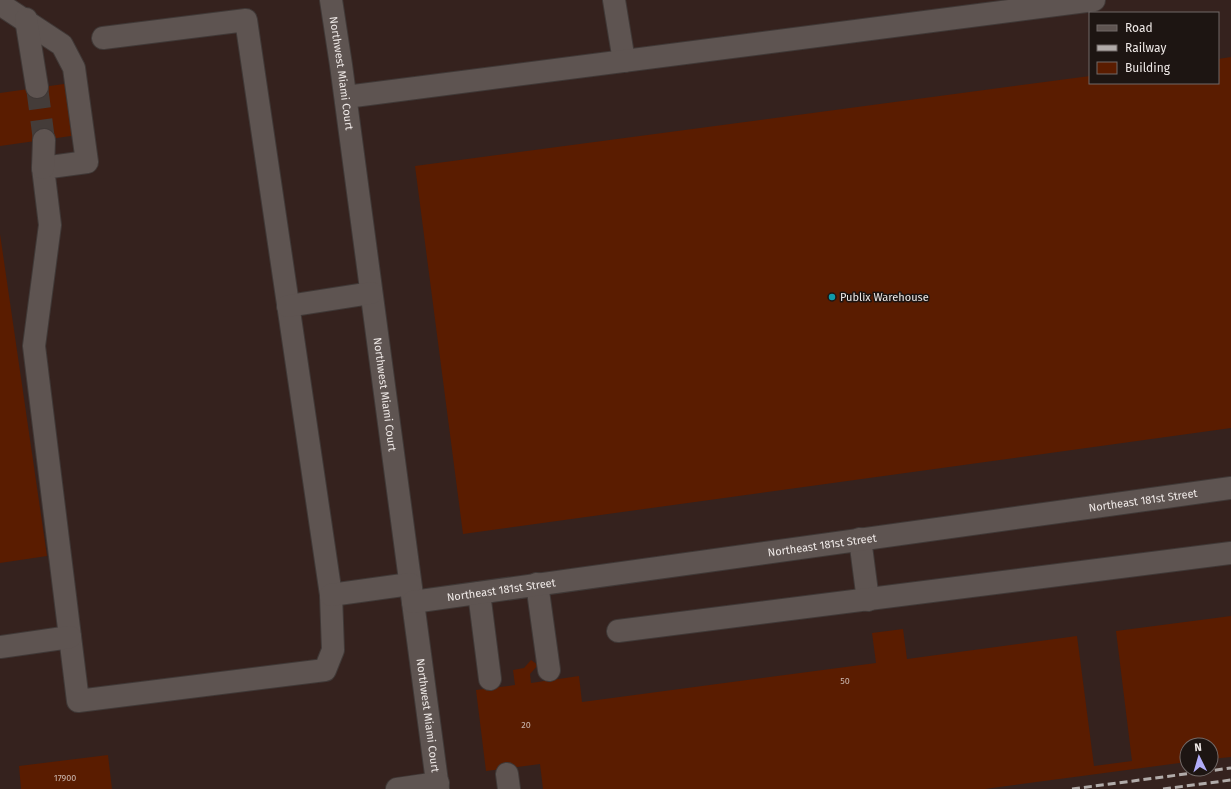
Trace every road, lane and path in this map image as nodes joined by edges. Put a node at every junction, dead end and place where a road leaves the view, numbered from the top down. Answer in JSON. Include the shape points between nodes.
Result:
{"nodes":[{"id":1,"x":331,"y":0,"type":"edge"},
{"id":2,"x":614,"y":0,"type":"edge"},
{"id":3,"x":1094,"y":0,"type":"edge"},
{"id":4,"x":0,"y":4,"type":"edge"},
{"id":5,"x":26,"y":20,"type":"junction"},
{"id":6,"x":103,"y":38,"type":"dead end"},
{"id":7,"x":624,"y":61,"type":"junction"},
{"id":8,"x":38,"y":87,"type":"tunnel mouth"},
{"id":9,"x":346,"y":98,"type":"junction"},
{"id":10,"x":44,"y":140,"type":"tunnel mouth"},
{"id":11,"x":43,"y":168,"type":"junction"},
{"id":12,"x":372,"y":293,"type":"junction"},
{"id":13,"x":288,"y":306,"type":"junction"},
{"id":14,"x":1231,"y":488,"type":"edge"},
{"id":15,"x":860,"y":539,"type":"junction"},
{"id":16,"x":1231,"y":553,"type":"edge"},
{"id":17,"x":537,"y":584,"type":"junction"},
{"id":18,"x":411,"y":593,"type":"junction"},
{"id":19,"x":479,"y":593,"type":"junction"},
{"id":20,"x":331,"y":595,"type":"junction"},
{"id":21,"x":868,"y":600,"type":"junction"},
{"id":22,"x":618,"y":631,"type":"dead end"},
{"id":23,"x":70,"y":637,"type":"junction"},
{"id":24,"x":0,"y":647,"type":"edge"},
{"id":25,"x":549,"y":670,"type":"dead end"},
{"id":26,"x":490,"y":679,"type":"dead end"},
{"id":27,"x":438,"y":786,"type":"edge"},
{"id":28,"x":397,"y":789,"type":"edge"}],
"edges":[{"from":1,"to":9,"type":"street","name":"Northwest Miami Court"},
{"from":2,"to":7,"type":"street"},
{"from":3,"to":7,"type":"street"},
{"from":4,"to":5,"type":"street"},
{"from":5,"to":8,"type":"street"},
{"from":5,"to":11,"type":"street","via":[[62,45],[74,68],[87,162]]},
{"from":6,"to":13,"type":"street","via":[[246,20]]},
{"from":7,"to":9,"type":"street"},
{"from":9,"to":12,"type":"street","name":"Northwest Miami Court"},
{"from":10,"to":11,"type":"street"},
{"from":11,"to":23,"type":"street","via":[[50,225],[34,346]]},
{"from":12,"to":13,"type":"street"},
{"from":12,"to":18,"type":"street","name":"Northwest Miami Court"},
{"from":13,"to":20,"type":"street"},
{"from":14,"to":15,"type":"street","name":"Northeast 181st Street"},
{"from":15,"to":17,"type":"street","name":"Northeast 181st Street"},
{"from":15,"to":21,"type":"street"},
{"from":16,"to":21,"type":"street"},
{"from":17,"to":19,"type":"street","name":"Northeast 181st Street"},
{"from":17,"to":25,"type":"street"},
{"from":18,"to":19,"type":"street","name":"Northeast 181st Street"},
{"from":18,"to":20,"type":"street","name":"Northeast 181st Street"},
{"from":18,"to":27,"type":"street","name":"Northwest Miami Court"},
{"from":19,"to":26,"type":"street"},
{"from":20,"to":23,"type":"street","via":[[333,650],[325,670],[78,701]]},
{"from":21,"to":22,"type":"street"},
{"from":23,"to":24,"type":"street"},
{"from":27,"to":28,"type":"street"}]}
